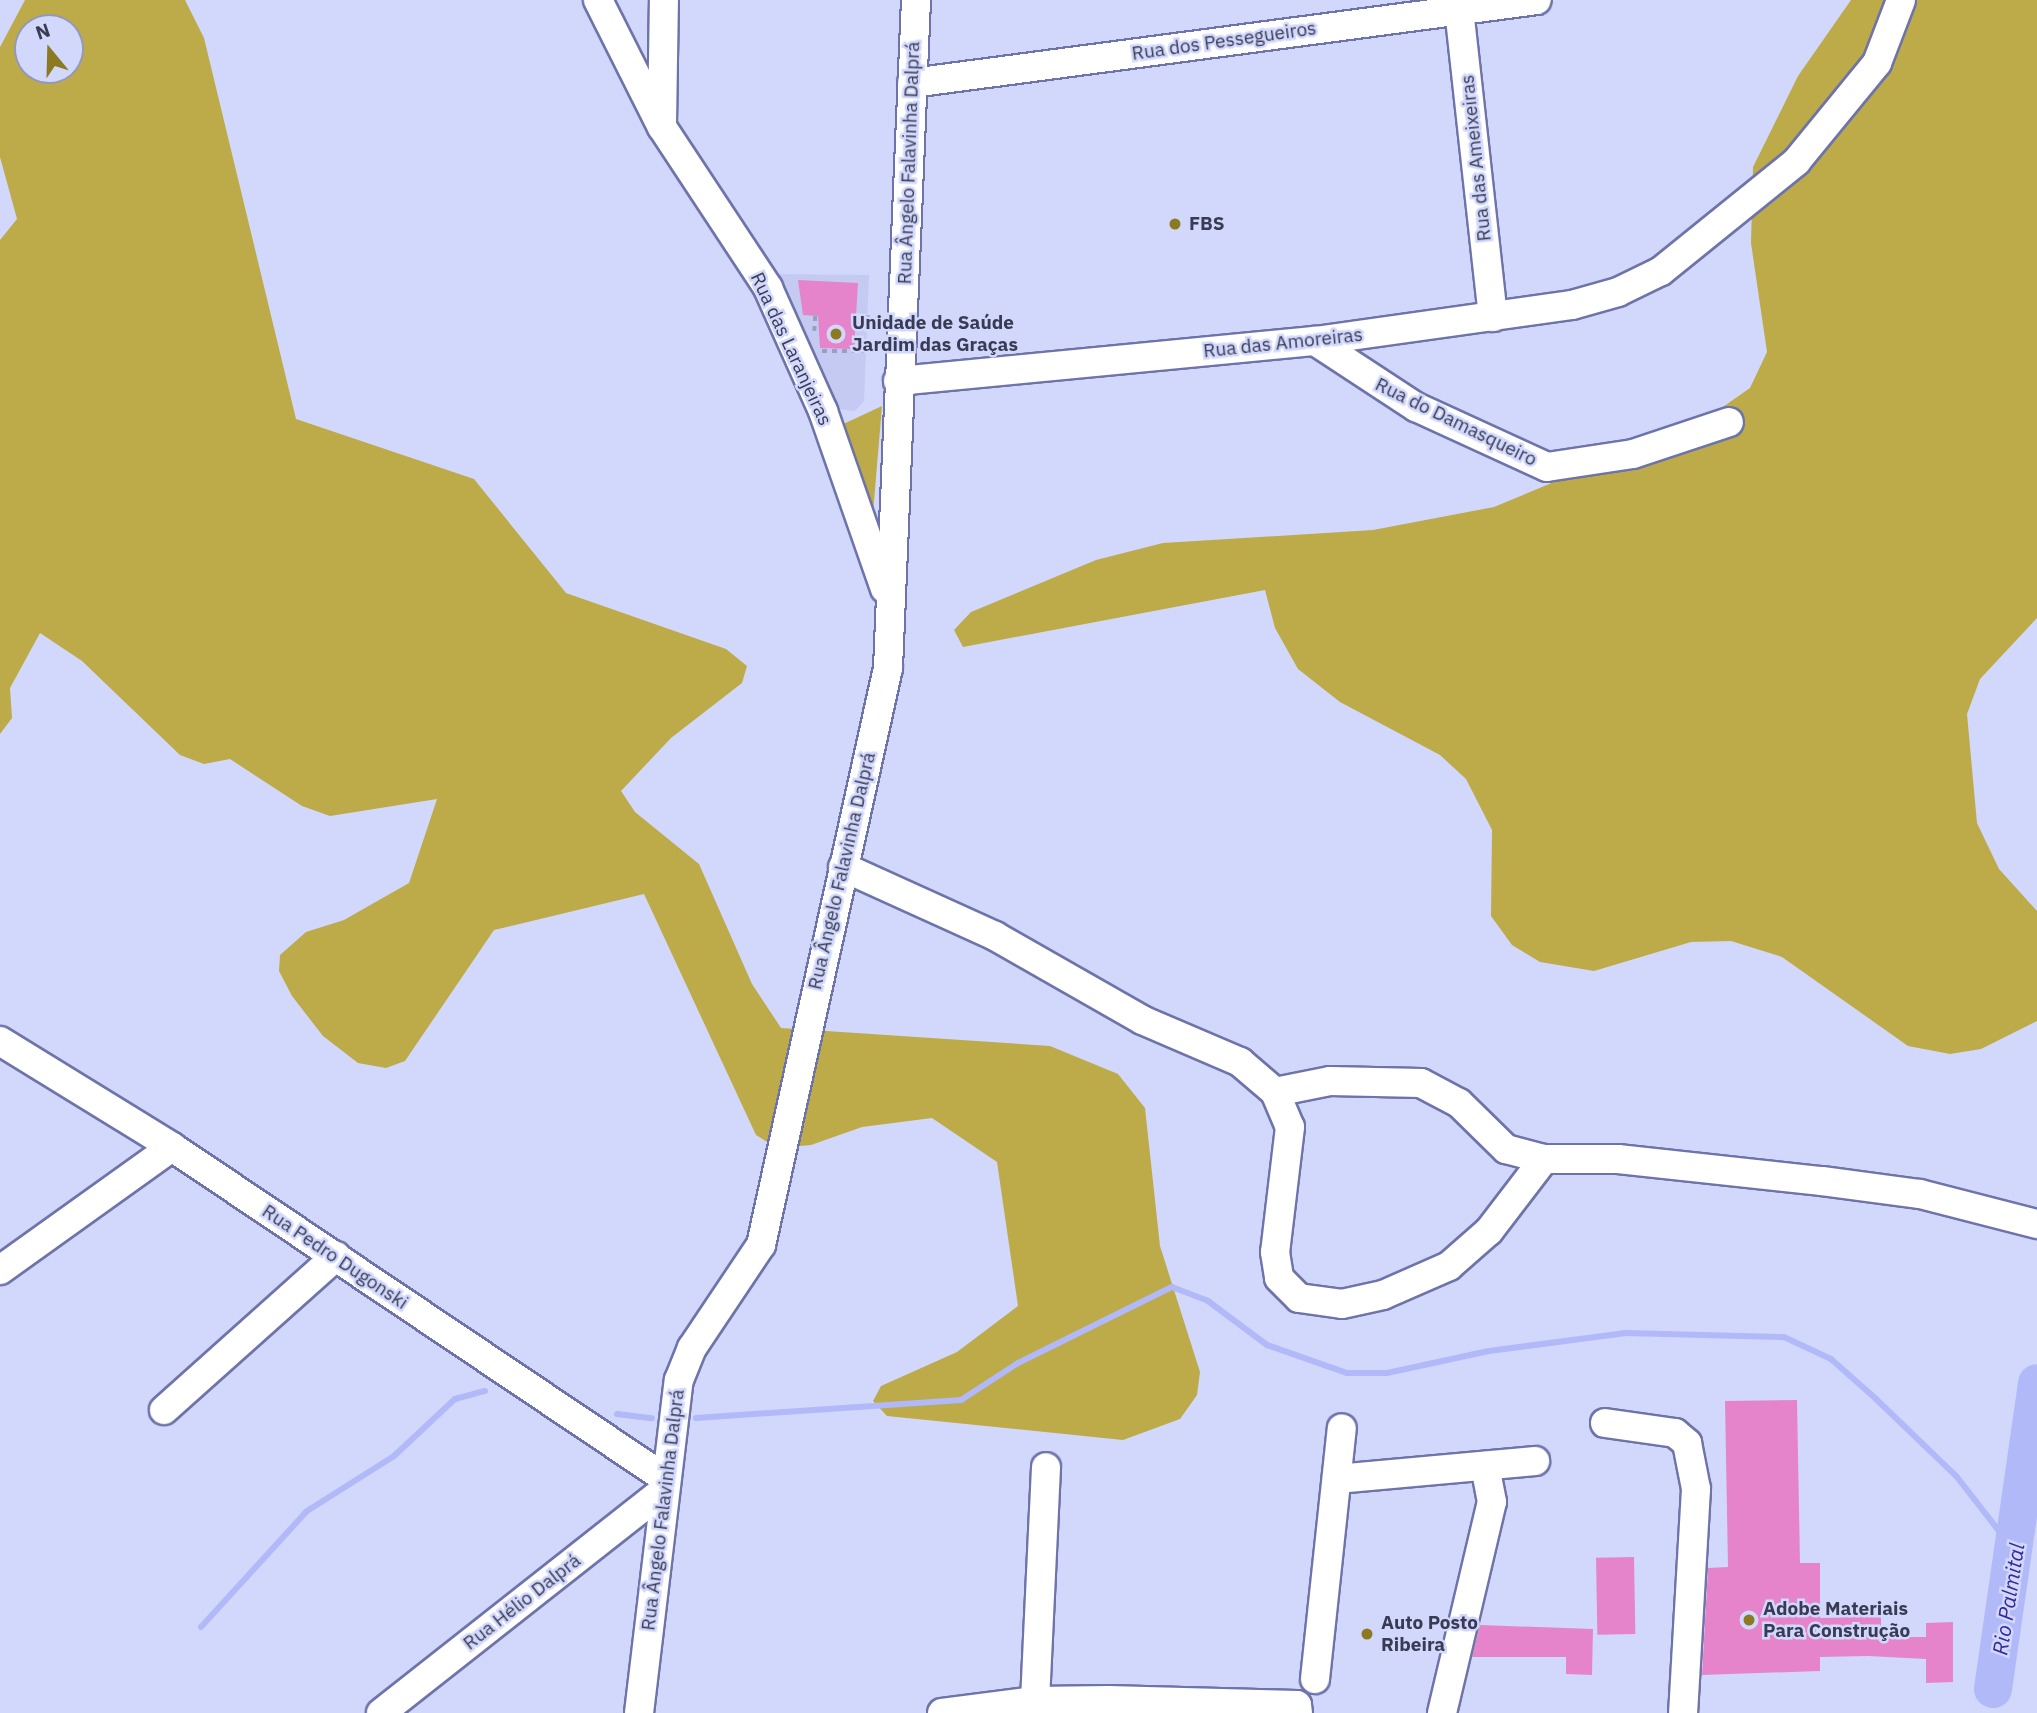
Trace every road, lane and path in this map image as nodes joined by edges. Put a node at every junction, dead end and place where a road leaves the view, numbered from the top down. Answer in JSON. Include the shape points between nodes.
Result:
{"nodes":[{"id":1,"x":598,"y":0,"type":"edge"},
{"id":2,"x":664,"y":0,"type":"edge"},
{"id":3,"x":916,"y":0,"type":"edge"},
{"id":4,"x":1537,"y":0,"type":"edge"},
{"id":5,"x":1901,"y":0,"type":"edge"},
{"id":6,"x":1458,"y":5,"type":"edge"},
{"id":7,"x":912,"y":83,"type":"junction"},
{"id":8,"x":662,"y":127,"type":"junction"},
{"id":9,"x":815,"y":316,"type":"dead end"},
{"id":10,"x":857,"y":317,"type":"dead end"},
{"id":11,"x":1493,"y":317,"type":"junction"},
{"id":12,"x":1315,"y":341,"type":"junction"},
{"id":13,"x":856,"y":351,"type":"junction"},
{"id":14,"x":900,"y":351,"type":"junction"},
{"id":15,"x":898,"y":381,"type":"junction"},
{"id":16,"x":1729,"y":422,"type":"dead end"},
{"id":17,"x":890,"y":604,"type":"junction"},
{"id":18,"x":843,"y":867,"type":"junction"},
{"id":19,"x":0,"y":1041,"type":"edge"},
{"id":20,"x":1275,"y":1092,"type":"junction"},
{"id":21,"x":172,"y":1147,"type":"junction"},
{"id":22,"x":1544,"y":1159,"type":"junction"},
{"id":23,"x":2037,"y":1224,"type":"edge"},
{"id":24,"x":336,"y":1256,"type":"junction"},
{"id":25,"x":0,"y":1270,"type":"edge"},
{"id":26,"x":164,"y":1410,"type":"dead end"},
{"id":27,"x":1605,"y":1423,"type":"dead end"},
{"id":28,"x":1342,"y":1428,"type":"dead end"},
{"id":29,"x":1535,"y":1461,"type":"dead end"},
{"id":30,"x":1485,"y":1466,"type":"junction"},
{"id":31,"x":1046,"y":1467,"type":"dead end"},
{"id":32,"x":1337,"y":1479,"type":"junction"},
{"id":33,"x":664,"y":1485,"type":"junction"},
{"id":34,"x":1315,"y":1679,"type":"dead end"},
{"id":35,"x":1035,"y":1701,"type":"junction"},
{"id":36,"x":382,"y":1713,"type":"edge"},
{"id":37,"x":639,"y":1713,"type":"edge"},
{"id":38,"x":942,"y":1713,"type":"edge"},
{"id":39,"x":1298,"y":1713,"type":"edge"},
{"id":40,"x":1442,"y":1713,"type":"edge"},
{"id":41,"x":1683,"y":1713,"type":"edge"}],
"edges":[{"from":1,"to":8,"type":"street","name":"Rua das Laranjeiras"},
{"from":2,"to":8,"type":"street"},
{"from":3,"to":7,"type":"street","name":"Rua Ângelo Falavinha Dalprá"},
{"from":4,"to":6,"type":"street","name":"Rua dos Pessegueiros"},
{"from":5,"to":11,"type":"street","name":"Rua das Amoreiras","via":[[1877,64],[1796,162],[1661,271],[1572,305]]},
{"from":6,"to":7,"type":"street","name":"Rua dos Pessegueiros"},
{"from":6,"to":11,"type":"street","name":"Rua das Ameixeiras"},
{"from":7,"to":14,"type":"street","name":"Rua Ângelo Falavinha Dalprá"},
{"from":8,"to":17,"type":"street","name":"Rua das Laranjeiras","via":[[768,288],[823,411]]},
{"from":9,"to":13,"type":"path","via":[[816,349]]},
{"from":10,"to":13,"type":"path"},
{"from":11,"to":12,"type":"street","name":"Rua das Amoreiras"},
{"from":12,"to":15,"type":"street","name":"Rua das Amoreiras"},
{"from":12,"to":16,"type":"street","name":"Rua do Damasqueiro","via":[[1416,407],[1547,467],[1633,454]]},
{"from":13,"to":14,"type":"path"},
{"from":14,"to":15,"type":"street","name":"Rua Ângelo Falavinha Dalprá"},
{"from":15,"to":17,"type":"street","name":"Rua Ângelo Falavinha Dalprá"},
{"from":17,"to":18,"type":"street","name":"Rua Ângelo Falavinha Dalprá","via":[[880,713]]},
{"from":18,"to":20,"type":"street","via":[[995,936],[1142,1020],[1240,1062]]},
{"from":18,"to":33,"type":"street","name":"Rua Ângelo Falavinha Dalprá","via":[[761,1245],[685,1364]]},
{"from":19,"to":21,"type":"street","name":"Rua Pedro Dugonski"},
{"from":20,"to":22,"type":"street","via":[[1330,1081],[1421,1083],[1459,1103],[1506,1149]]},
{"from":20,"to":22,"type":"street","via":[[1290,1127],[1275,1252],[1279,1278],[1298,1298],[1342,1304],[1448,1266],[1489,1231]]},
{"from":21,"to":24,"type":"street","name":"Rua Pedro Dugonski"},
{"from":21,"to":25,"type":"street"},
{"from":22,"to":23,"type":"street","via":[[1618,1159],[1859,1186]]},
{"from":24,"to":26,"type":"street"},
{"from":24,"to":33,"type":"street","name":"Rua Pedro Dugonski"},
{"from":27,"to":41,"type":"street","via":[[1675,1433],[1687,1443],[1696,1489]]},
{"from":28,"to":32,"type":"street"},
{"from":29,"to":30,"type":"street"},
{"from":30,"to":32,"type":"street"},
{"from":30,"to":40,"type":"street","via":[[1492,1502]]},
{"from":31,"to":35,"type":"street"},
{"from":32,"to":34,"type":"street"},
{"from":33,"to":36,"type":"street","name":"Rua Hélio Dalprá"},
{"from":33,"to":37,"type":"street","name":"Rua Ângelo Falavinha Dalprá"},
{"from":35,"to":38,"type":"street"},
{"from":35,"to":39,"type":"street","via":[[1297,1705]]}]}
